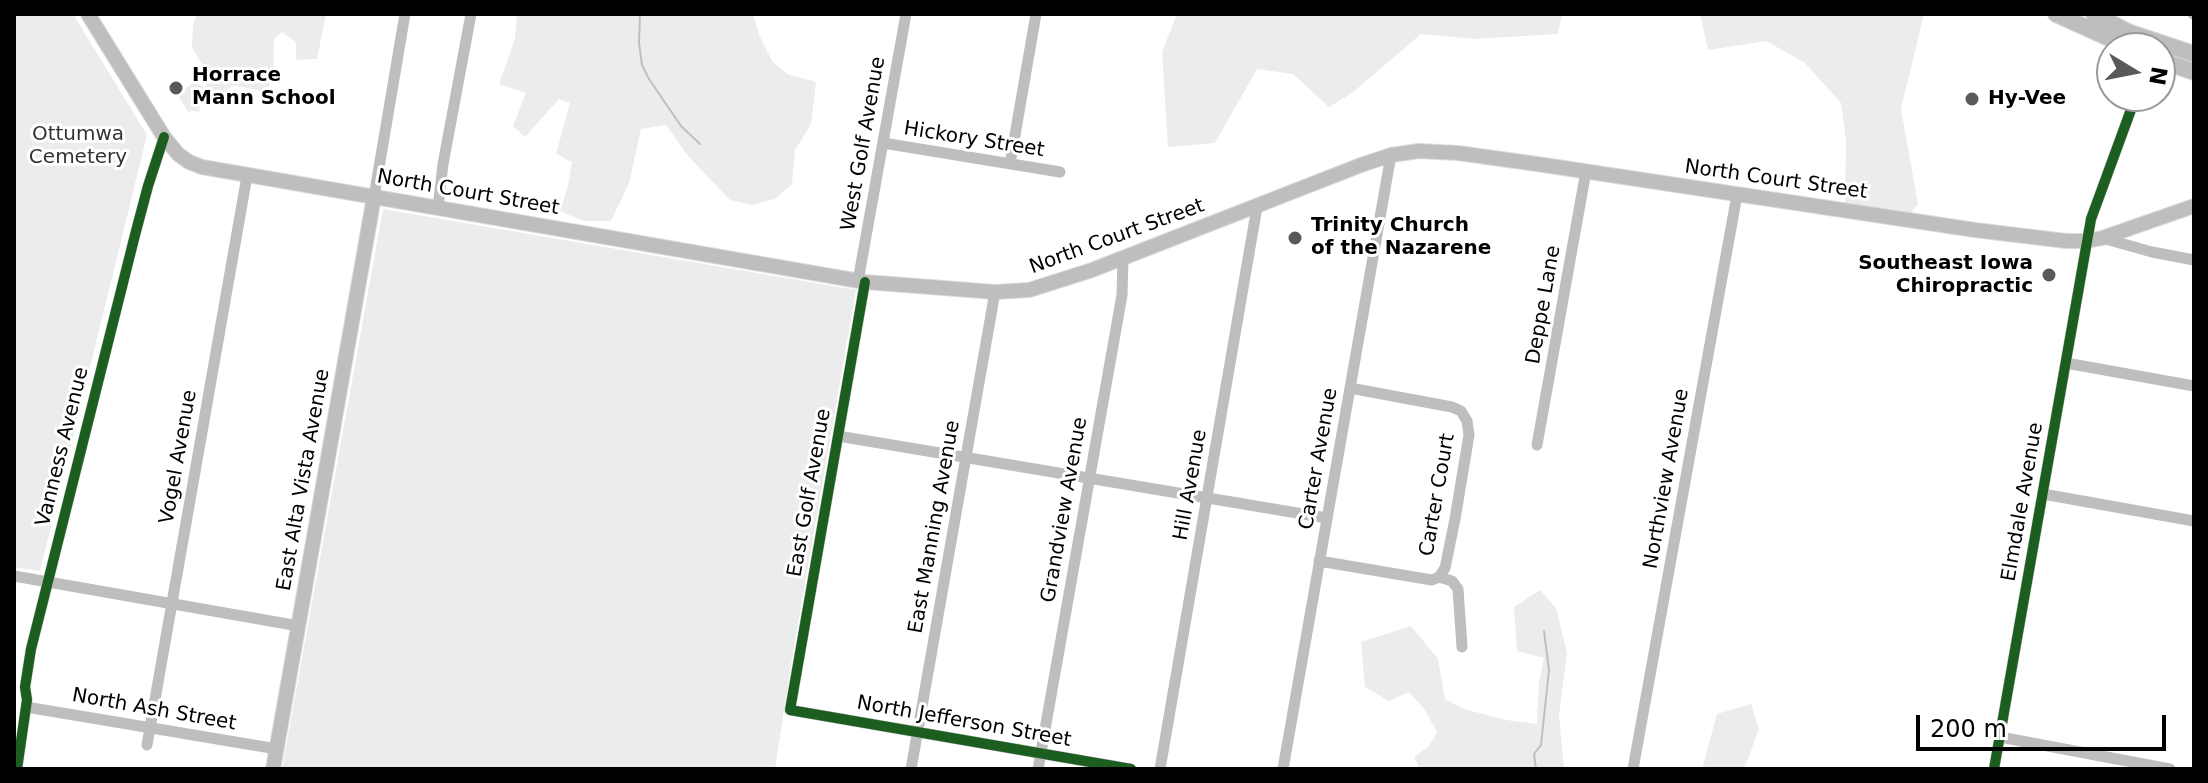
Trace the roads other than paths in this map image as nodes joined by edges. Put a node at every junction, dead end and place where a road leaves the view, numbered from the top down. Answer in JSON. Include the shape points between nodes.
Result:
{"nodes":[{"id":1,"x":88,"y":14,"type":"edge"},
{"id":2,"x":405,"y":14,"type":"edge"},
{"id":3,"x":471,"y":14,"type":"edge"},
{"id":4,"x":906,"y":14,"type":"edge"},
{"id":5,"x":1036,"y":14,"type":"edge"},
{"id":6,"x":2056,"y":14,"type":"edge"},
{"id":7,"x":2089,"y":19,"type":"edge"},
{"id":8,"x":2108,"y":32,"type":"edge"},
{"id":9,"x":2194,"y":54,"type":"edge"},
{"id":10,"x":2130,"y":112,"type":"edge"},
{"id":11,"x":164,"y":137,"type":"junction"},
{"id":12,"x":883,"y":143,"type":"junction"},
{"id":13,"x":1391,"y":155,"type":"junction"},
{"id":14,"x":1010,"y":164,"type":"junction"},
{"id":15,"x":1586,"y":171,"type":"junction"},
{"id":16,"x":1060,"y":172,"type":"dead end"},
{"id":17,"x":247,"y":176,"type":"junction"},
{"id":18,"x":1737,"y":195,"type":"junction"},
{"id":19,"x":374,"y":197,"type":"junction"},
{"id":20,"x":2194,"y":206,"type":"edge"},
{"id":21,"x":1257,"y":207,"type":"junction"},
{"id":22,"x":438,"y":208,"type":"junction"},
{"id":23,"x":2102,"y":238,"type":"junction"},
{"id":24,"x":2087,"y":241,"type":"junction"},
{"id":25,"x":1123,"y":258,"type":"junction"},
{"id":26,"x":2194,"y":260,"type":"edge"},
{"id":27,"x":862,"y":282,"type":"junction"},
{"id":28,"x":995,"y":292,"type":"junction"},
{"id":29,"x":2066,"y":363,"type":"junction"},
{"id":30,"x":2194,"y":386,"type":"edge"},
{"id":31,"x":1350,"y":388,"type":"junction"},
{"id":32,"x":838,"y":436,"type":"junction"},
{"id":33,"x":1537,"y":445,"type":"dead end"},
{"id":34,"x":965,"y":457,"type":"junction"},
{"id":35,"x":1089,"y":478,"type":"junction"},
{"id":36,"x":2043,"y":494,"type":"junction"},
{"id":37,"x":1207,"y":498,"type":"junction"},
{"id":38,"x":1327,"y":518,"type":"junction"},
{"id":39,"x":2194,"y":521,"type":"edge"},
{"id":40,"x":1319,"y":561,"type":"junction"},
{"id":41,"x":14,"y":576,"type":"edge"},
{"id":42,"x":1439,"y":577,"type":"junction"},
{"id":43,"x":50,"y":581,"type":"junction"},
{"id":44,"x":172,"y":603,"type":"junction"},
{"id":45,"x":299,"y":626,"type":"junction"},
{"id":46,"x":1462,"y":647,"type":"dead end"},
{"id":47,"x":26,"y":707,"type":"junction"},
{"id":48,"x":790,"y":710,"type":"joint"},
{"id":49,"x":150,"y":728,"type":"junction"},
{"id":50,"x":917,"y":732,"type":"junction"},
{"id":51,"x":2000,"y":737,"type":"junction"},
{"id":52,"x":147,"y":745,"type":"dead end"},
{"id":53,"x":277,"y":749,"type":"junction"},
{"id":54,"x":1041,"y":753,"type":"junction"},
{"id":55,"x":2164,"y":768,"type":"edge"},
{"id":56,"x":17,"y":769,"type":"edge"},
{"id":57,"x":273,"y":769,"type":"edge"},
{"id":58,"x":911,"y":769,"type":"edge"},
{"id":59,"x":1038,"y":769,"type":"edge"},
{"id":60,"x":1131,"y":769,"type":"edge"},
{"id":61,"x":1160,"y":769,"type":"edge"},
{"id":62,"x":1283,"y":769,"type":"edge"},
{"id":63,"x":1633,"y":769,"type":"edge"},
{"id":64,"x":1994,"y":769,"type":"edge"}],
"edges":[{"from":1,"to":11,"type":"main road","name":"North Court Street"},
{"from":2,"to":19,"type":"street"},
{"from":3,"to":22,"type":"street"},
{"from":4,"to":12,"type":"street","name":"West Golf Avenue"},
{"from":5,"to":14,"type":"street"},
{"from":6,"to":7,"type":"highway"},
{"from":7,"to":8,"type":"highway"},
{"from":7,"to":9,"type":"highway"},
{"from":10,"to":24,"type":"street","name":"Elmdale Avenue"},
{"from":11,"to":17,"type":"main road","name":"North Court Street","via":[[189,162]]},
{"from":11,"to":43,"type":"street","name":"Vanness Avenue"},
{"from":12,"to":14,"type":"street","name":"Hickory Street"},
{"from":12,"to":27,"type":"street","name":"West Golf Avenue"},
{"from":13,"to":15,"type":"main road","name":"North Court Street","via":[[1447,152]]},
{"from":13,"to":21,"type":"main road","name":"North Court Street"},
{"from":13,"to":31,"type":"street","name":"Carter Avenue"},
{"from":14,"to":16,"type":"street","name":"Hickory Street"},
{"from":15,"to":18,"type":"main road","name":"North Court Street"},
{"from":15,"to":33,"type":"street","name":"Deppe Lane"},
{"from":17,"to":19,"type":"main road","name":"North Court Street"},
{"from":17,"to":44,"type":"street","name":"Vogel Avenue"},
{"from":18,"to":24,"type":"main road","name":"North Court Street","via":[[2037,239]]},
{"from":18,"to":63,"type":"street","name":"Northview Avenue"},
{"from":19,"to":22,"type":"main road","name":"North Court Street"},
{"from":19,"to":45,"type":"main road","name":"East Alta Vista Avenue"},
{"from":20,"to":23,"type":"main road","name":"North Court Street"},
{"from":21,"to":25,"type":"main road","name":"North Court Street"},
{"from":21,"to":37,"type":"street","name":"Hill Avenue"},
{"from":22,"to":27,"type":"main road","name":"North Court Street"},
{"from":23,"to":24,"type":"main road","name":"North Court Street"},
{"from":23,"to":26,"type":"street"},
{"from":24,"to":29,"type":"street","name":"Elmdale Avenue"},
{"from":25,"to":28,"type":"main road","name":"North Court Street","via":[[1045,286]]},
{"from":25,"to":35,"type":"street","name":"Grandview Avenue","via":[[1122,295]]},
{"from":27,"to":28,"type":"main road","name":"North Court Street"},
{"from":27,"to":32,"type":"street","name":"East Golf Avenue"},
{"from":28,"to":34,"type":"street","name":"East Manning Avenue"},
{"from":29,"to":30,"type":"street"},
{"from":29,"to":36,"type":"street","name":"Elmdale Avenue"},
{"from":31,"to":38,"type":"street","name":"Carter Avenue"},
{"from":31,"to":42,"type":"street","name":"Carter Court","via":[[1452,407],[1467,421],[1455,519]]},
{"from":32,"to":34,"type":"street"},
{"from":32,"to":48,"type":"street","name":"East Golf Avenue"},
{"from":34,"to":35,"type":"street"},
{"from":34,"to":50,"type":"street","name":"East Manning Avenue"},
{"from":35,"to":37,"type":"street"},
{"from":35,"to":54,"type":"street","name":"Grandview Avenue"},
{"from":36,"to":39,"type":"street"},
{"from":36,"to":51,"type":"street","name":"Elmdale Avenue"},
{"from":37,"to":38,"type":"street"},
{"from":37,"to":61,"type":"street","name":"Hill Avenue"},
{"from":38,"to":40,"type":"street","name":"Carter Avenue"},
{"from":40,"to":42,"type":"street","name":"Carter Court"},
{"from":40,"to":62,"type":"street","name":"Carter Avenue"},
{"from":41,"to":43,"type":"street"},
{"from":42,"to":46,"type":"street","via":[[1458,589]]},
{"from":43,"to":44,"type":"street"},
{"from":43,"to":47,"type":"street","name":"Vanness Avenue","via":[[31,649]]},
{"from":44,"to":45,"type":"street"},
{"from":44,"to":49,"type":"street","name":"Vogel Avenue"},
{"from":45,"to":53,"type":"main road","name":"East Alta Vista Avenue"},
{"from":47,"to":49,"type":"street","name":"North Ash Street"},
{"from":47,"to":56,"type":"street","name":"Vanness Avenue"},
{"from":48,"to":50,"type":"street","name":"North Jefferson Street"},
{"from":49,"to":52,"type":"street","name":"Vogel Avenue"},
{"from":49,"to":53,"type":"street","name":"North Ash Street"},
{"from":50,"to":54,"type":"street","name":"North Jefferson Street"},
{"from":50,"to":58,"type":"street","name":"East Manning Avenue"},
{"from":51,"to":55,"type":"street"},
{"from":51,"to":64,"type":"street","name":"Elmdale Avenue"},
{"from":53,"to":57,"type":"main road","name":"East Alta Vista Avenue"},
{"from":54,"to":59,"type":"street","name":"Grandview Avenue"},
{"from":54,"to":60,"type":"street","name":"North Jefferson Street"}]}
